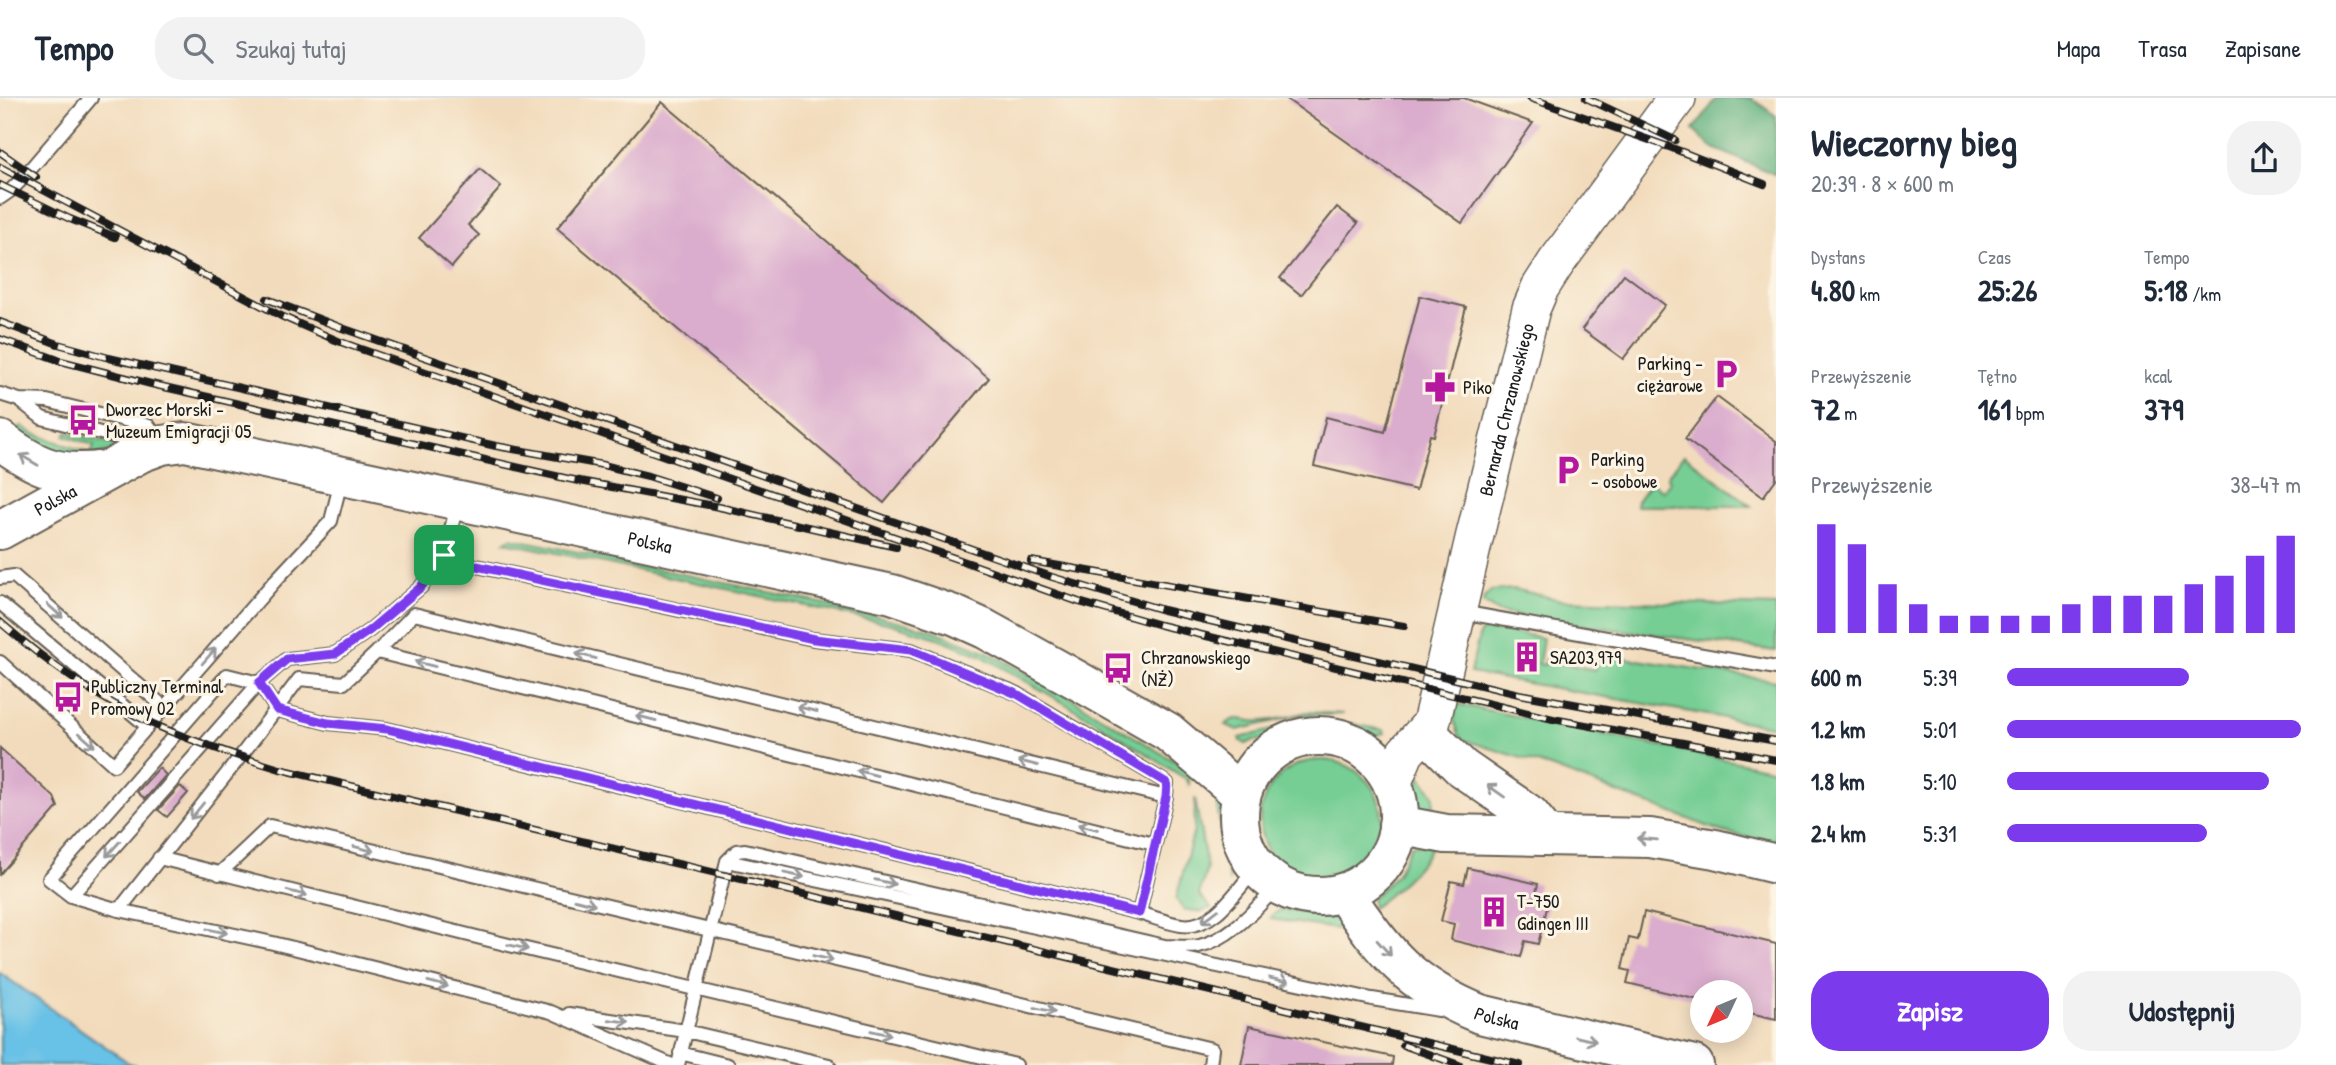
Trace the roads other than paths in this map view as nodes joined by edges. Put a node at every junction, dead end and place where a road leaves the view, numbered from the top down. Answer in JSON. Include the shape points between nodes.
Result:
{"nodes":[{"id":1,"x":91,"y":98,"type":"edge"},
{"id":2,"x":1677,"y":98,"type":"edge"},
{"id":3,"x":0,"y":198,"type":"edge"},
{"id":4,"x":0,"y":394,"type":"edge"},
{"id":5,"x":19,"y":400,"type":"junction"},
{"id":6,"x":0,"y":440,"type":"edge"},
{"id":7,"x":138,"y":456,"type":"junction"},
{"id":8,"x":342,"y":477,"type":"junction"},
{"id":9,"x":458,"y":502,"type":"junction"},
{"id":10,"x":0,"y":530,"type":"edge"},
{"id":11,"x":444,"y":555,"type":"junction"},
{"id":12,"x":0,"y":578,"type":"edge"},
{"id":13,"x":0,"y":603,"type":"edge"},
{"id":14,"x":1458,"y":611,"type":"junction"},
{"id":15,"x":377,"y":652,"type":"junction"},
{"id":16,"x":0,"y":662,"type":"edge"},
{"id":17,"x":1776,"y":668,"type":"edge"},
{"id":18,"x":259,"y":683,"type":"junction"},
{"id":19,"x":164,"y":708,"type":"junction"},
{"id":20,"x":277,"y":710,"type":"junction"},
{"id":21,"x":147,"y":726,"type":"junction"},
{"id":22,"x":1399,"y":756,"type":"junction"},
{"id":23,"x":1250,"y":778,"type":"junction"},
{"id":24,"x":1166,"y":797,"type":"junction"},
{"id":25,"x":1398,"y":825,"type":"junction"},
{"id":26,"x":1547,"y":836,"type":"junction"},
{"id":27,"x":1154,"y":844,"type":"junction"},
{"id":28,"x":159,"y":858,"type":"junction"},
{"id":29,"x":727,"y":861,"type":"junction"},
{"id":30,"x":1776,"y":864,"type":"edge"},
{"id":31,"x":219,"y":874,"type":"junction"},
{"id":32,"x":1267,"y":877,"type":"junction"},
{"id":33,"x":1344,"y":892,"type":"junction"},
{"id":34,"x":71,"y":896,"type":"junction"},
{"id":35,"x":118,"y":910,"type":"junction"},
{"id":36,"x":1139,"y":913,"type":"junction"},
{"id":37,"x":709,"y":932,"type":"junction"},
{"id":38,"x":696,"y":989,"type":"junction"},
{"id":39,"x":551,"y":1012,"type":"junction"},
{"id":40,"x":1503,"y":1020,"type":"junction"},
{"id":41,"x":686,"y":1031,"type":"junction"},
{"id":42,"x":677,"y":1061,"type":"edge"},
{"id":43,"x":728,"y":1065,"type":"edge"},
{"id":44,"x":829,"y":1065,"type":"edge"},
{"id":45,"x":1016,"y":1065,"type":"edge"},
{"id":46,"x":1210,"y":1065,"type":"edge"},
{"id":47,"x":1694,"y":1065,"type":"edge"}],
"edges":[{"from":1,"to":3,"type":"lane"},
{"from":2,"to":14,"type":"street","name":"Bernarda Chrzanowskiego","via":[[1540,288],[1525,332]]},
{"from":4,"to":5,"type":"lane"},
{"from":5,"to":7,"type":"lane","via":[[42,418],[124,439]]},
{"from":5,"to":7,"type":"lane","via":[[47,401],[149,426]]},
{"from":7,"to":6,"type":"highway","name":"Polska","one_way":true,"via":[[85,473],[61,472],[19,455]]},
{"from":7,"to":8,"type":"highway","name":"Polska","via":[[184,442]]},
{"from":7,"to":10,"type":"highway","name":"Polska"},
{"from":8,"to":9,"type":"highway","name":"Polska"},
{"from":19,"to":8,"type":"lane","one_way":true,"via":[[331,521]]},
{"from":9,"to":11,"type":"lane"},
{"from":9,"to":23,"type":"highway","name":"Polska","via":[[924,604],[985,629]]},
{"from":11,"to":18,"type":"lane","via":[[421,587],[370,630],[335,654],[287,659]]},
{"from":11,"to":24,"type":"lane","via":[[472,565],[814,639],[911,650],[1017,694],[1167,783]]},
{"from":12,"to":19,"type":"lane","one_way":true,"via":[[14,576]]},
{"from":13,"to":21,"type":"lane"},
{"from":14,"to":17,"type":"lane"},
{"from":14,"to":22,"type":"street","name":"Bernarda Chrzanowskiego","via":[[1432,724]]},
{"from":15,"to":20,"type":"lane","via":[[344,683],[299,679]]},
{"from":24,"to":15,"type":"lane","one_way":true,"via":[[414,614]]},
{"from":27,"to":15,"type":"lane","one_way":true},
{"from":16,"to":21,"type":"lane","one_way":true,"via":[[114,765]]},
{"from":18,"to":20,"type":"lane"},
{"from":18,"to":34,"type":"lane","one_way":true},
{"from":18,"to":34,"type":"lane","via":[[227,675],[218,684],[49,879]]},
{"from":19,"to":21,"type":"lane"},
{"from":20,"to":28,"type":"lane","one_way":true},
{"from":20,"to":36,"type":"lane","via":[[328,723],[387,729]]},
{"from":22,"to":23,"type":"highway","via":[[1327,736],[1302,737],[1278,747]]},
{"from":22,"to":25,"type":"highway"},
{"from":26,"to":22,"type":"highway","one_way":true,"via":[[1530,815],[1462,768]]},
{"from":23,"to":32,"type":"highway","via":[[1238,820],[1243,845]]},
{"from":24,"to":27,"type":"lane"},
{"from":25,"to":26,"type":"highway","via":[[1446,834]]},
{"from":25,"to":33,"type":"highway","via":[[1391,852],[1379,869]]},
{"from":30,"to":26,"type":"highway","one_way":true,"via":[[1650,838]]},
{"from":27,"to":36,"type":"lane"},
{"from":28,"to":31,"type":"lane"},
{"from":28,"to":35,"type":"lane"},
{"from":29,"to":32,"type":"lane","one_way":true,"via":[[745,850],[1142,942],[1183,947],[1226,935]]},
{"from":29,"to":37,"type":"lane"},
{"from":29,"to":40,"type":"lane","one_way":true,"via":[[1372,999]]},
{"from":31,"to":37,"type":"lane","one_way":true,"via":[[270,826]]},
{"from":31,"to":38,"type":"lane","one_way":true},
{"from":32,"to":33,"type":"highway","via":[[1299,894],[1322,897]]},
{"from":32,"to":36,"type":"lane","one_way":true,"via":[[1201,923],[1180,925]]},
{"from":33,"to":40,"type":"highway","name":"Polska","one_way":true,"via":[[1371,933],[1405,970],[1450,1002]]},
{"from":34,"to":35,"type":"lane"},
{"from":35,"to":39,"type":"lane","one_way":true},
{"from":37,"to":38,"type":"lane"},
{"from":37,"to":46,"type":"lane","one_way":true,"via":[[1212,1049]]},
{"from":38,"to":41,"type":"lane"},
{"from":38,"to":45,"type":"lane","one_way":true},
{"from":39,"to":41,"type":"lane","one_way":true},
{"from":39,"to":42,"type":"lane"},
{"from":40,"to":47,"type":"highway","name":"Polska","one_way":true},
{"from":41,"to":42,"type":"lane"},
{"from":41,"to":44,"type":"lane"},
{"from":42,"to":43,"type":"lane"}]}
